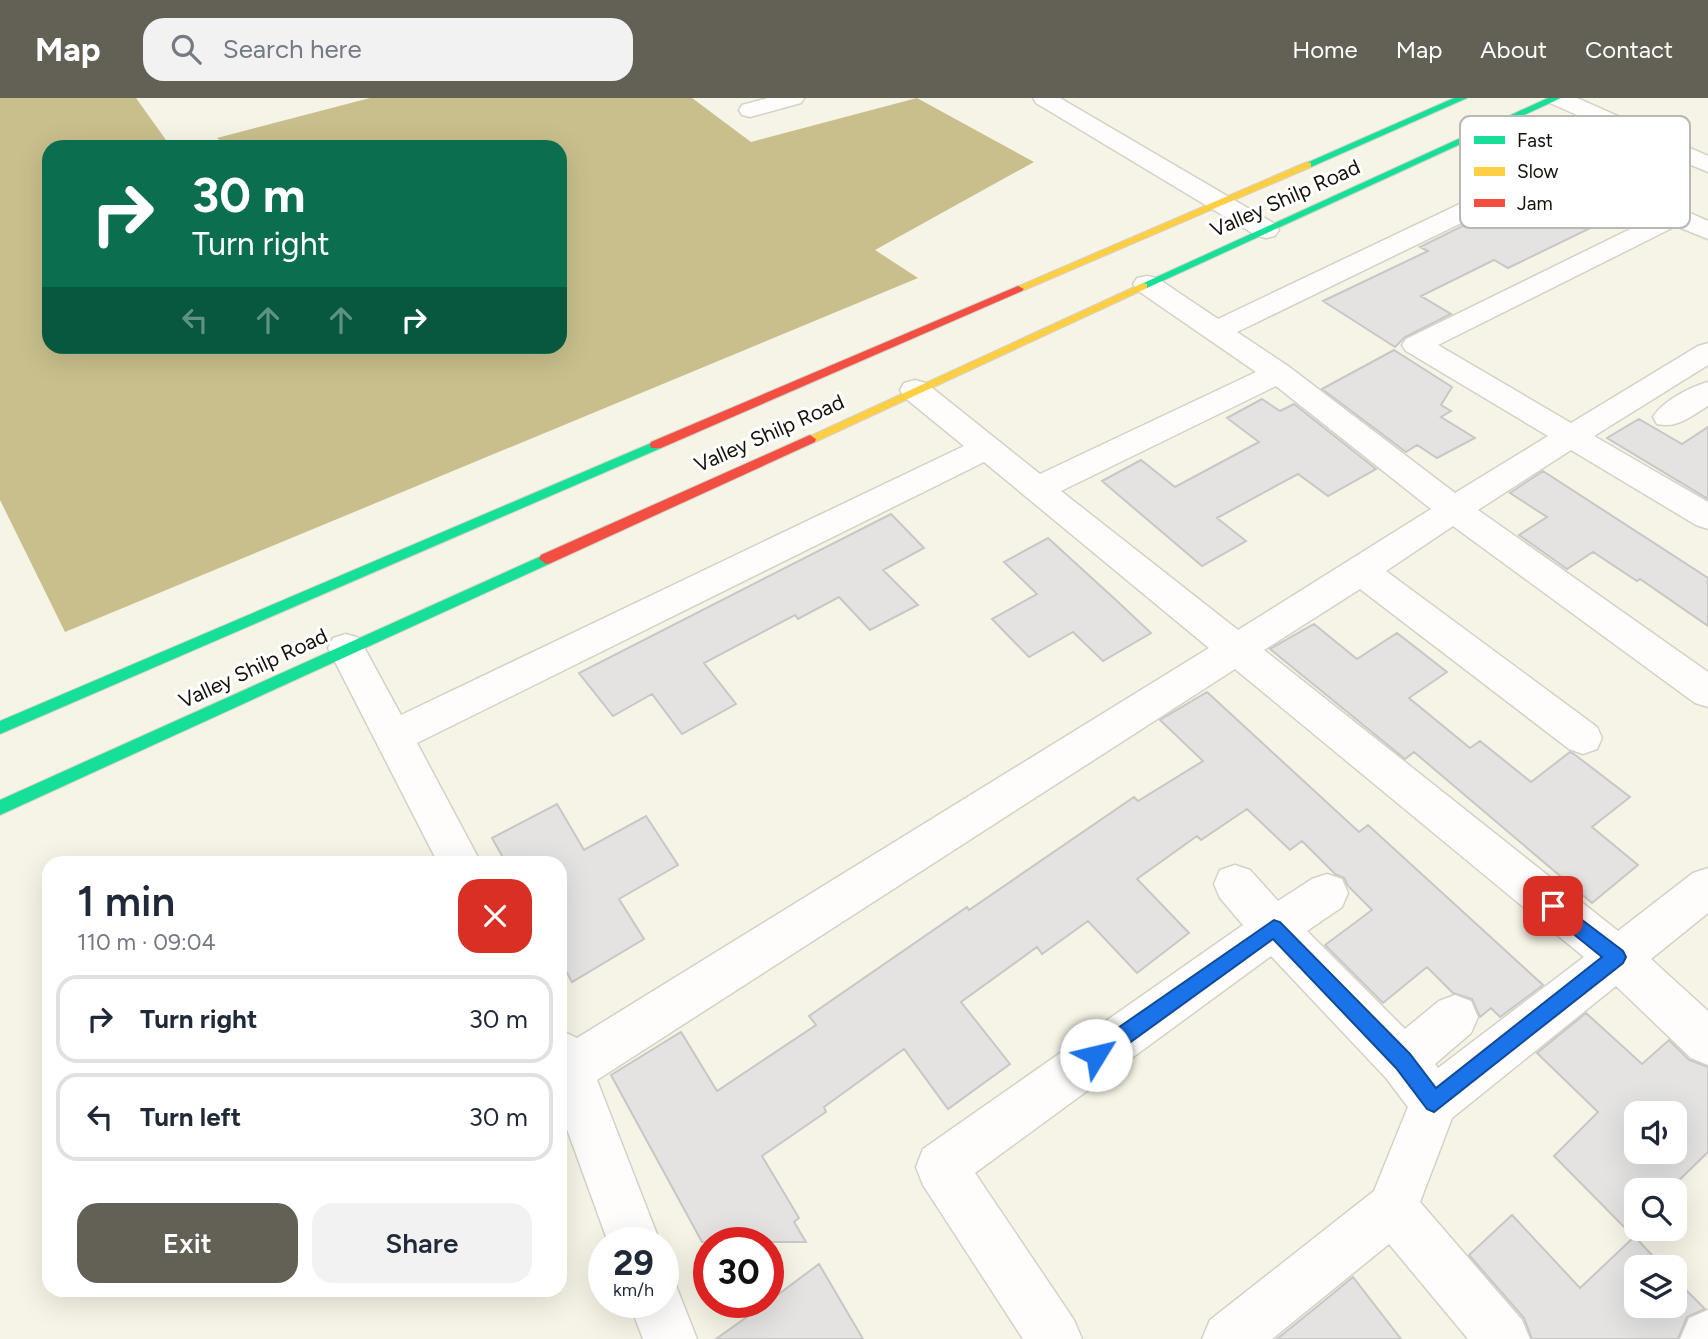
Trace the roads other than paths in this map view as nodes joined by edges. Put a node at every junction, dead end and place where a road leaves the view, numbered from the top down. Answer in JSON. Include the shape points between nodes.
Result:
{"nodes":[{"id":1,"x":793,"y":98,"type":"edge"},
{"id":2,"x":1044,"y":98,"type":"edge"},
{"id":3,"x":1462,"y":98,"type":"edge"},
{"id":4,"x":1557,"y":98,"type":"edge"},
{"id":5,"x":750,"y":110,"type":"dead end"},
{"id":6,"x":1517,"y":116,"type":"edge"},
{"id":7,"x":1598,"y":116,"type":"edge"},
{"id":8,"x":1460,"y":142,"type":"edge"},
{"id":9,"x":1690,"y":157,"type":"edge"},
{"id":10,"x":1708,"y":165,"type":"edge"},
{"id":11,"x":1217,"y":203,"type":"junction"},
{"id":12,"x":1460,"y":214,"type":"edge"},
{"id":13,"x":1690,"y":223,"type":"edge"},
{"id":14,"x":1652,"y":228,"type":"edge"},
{"id":15,"x":1266,"y":230,"type":"junction"},
{"id":16,"x":1708,"y":231,"type":"edge"},
{"id":17,"x":1147,"y":284,"type":"junction"},
{"id":18,"x":1216,"y":331,"type":"junction"},
{"id":19,"x":1708,"y":352,"type":"edge"},
{"id":20,"x":1278,"y":373,"type":"junction"},
{"id":21,"x":915,"y":390,"type":"junction"},
{"id":22,"x":1708,"y":392,"type":"edge"},
{"id":23,"x":744,"y":407,"type":"junction"},
{"id":24,"x":1668,"y":418,"type":"dead end"},
{"id":25,"x":759,"y":424,"type":"dead end"},
{"id":26,"x":1572,"y":438,"type":"junction"},
{"id":27,"x":986,"y":448,"type":"junction"},
{"id":28,"x":1037,"y":489,"type":"junction"},
{"id":29,"x":1452,"y":509,"type":"junction"},
{"id":30,"x":1708,"y":517,"type":"edge"},
{"id":31,"x":1361,"y":571,"type":"junction"},
{"id":32,"x":346,"y":648,"type":"junction"},
{"id":33,"x":1234,"y":650,"type":"junction"},
{"id":34,"x":1708,"y":692,"type":"edge"},
{"id":35,"x":0,"y":728,"type":"edge"},
{"id":36,"x":393,"y":737,"type":"junction"},
{"id":37,"x":1583,"y":738,"type":"dead end"},
{"id":38,"x":0,"y":808,"type":"edge"},
{"id":39,"x":456,"y":856,"type":"edge"},
{"id":40,"x":1235,"y":884,"type":"dead end"},
{"id":41,"x":1708,"y":887,"type":"edge"},
{"id":42,"x":1326,"y":893,"type":"dead end"},
{"id":43,"x":1274,"y":928,"type":"junction"},
{"id":44,"x":1616,"y":957,"type":"junction"},
{"id":45,"x":1455,"y":1017,"type":"dead end"},
{"id":46,"x":1708,"y":1042,"type":"edge"},
{"id":47,"x":567,"y":1060,"type":"edge"},
{"id":48,"x":1403,"y":1061,"type":"junction"},
{"id":49,"x":567,"y":1070,"type":"edge"},
{"id":50,"x":1434,"y":1102,"type":"junction"},
{"id":51,"x":1392,"y":1209,"type":"junction"},
{"id":52,"x":628,"y":1227,"type":"edge"},
{"id":53,"x":662,"y":1318,"type":"edge"},
{"id":54,"x":670,"y":1339,"type":"edge"},
{"id":55,"x":1055,"y":1339,"type":"edge"},
{"id":56,"x":1229,"y":1339,"type":"edge"},
{"id":57,"x":1503,"y":1339,"type":"edge"}],
"edges":[{"from":1,"to":5,"type":"street"},
{"from":2,"to":11,"type":"street"},
{"from":3,"to":11,"type":"street","name":"Valley Shilp Road"},
{"from":4,"to":6,"type":"street","name":"Valley Shilp Road"},
{"from":4,"to":7,"type":"street"},
{"from":8,"to":15,"type":"street","name":"Valley Shilp Road"},
{"from":9,"to":10,"type":"street"},
{"from":11,"to":15,"type":"street"},
{"from":11,"to":23,"type":"street","name":"Valley Shilp Road"},
{"from":12,"to":18,"type":"street"},
{"from":13,"to":16,"type":"street"},
{"from":14,"to":26,"type":"street","via":[[1416,345]]},
{"from":15,"to":17,"type":"street","name":"Valley Shilp Road"},
{"from":17,"to":18,"type":"street"},
{"from":17,"to":21,"type":"street","name":"Valley Shilp Road"},
{"from":18,"to":20,"type":"street"},
{"from":19,"to":26,"type":"street"},
{"from":20,"to":28,"type":"street"},
{"from":20,"to":29,"type":"street"},
{"from":21,"to":27,"type":"street"},
{"from":21,"to":32,"type":"street","name":"Valley Shilp Road","via":[[779,445]]},
{"from":22,"to":24,"type":"street"},
{"from":23,"to":25,"type":"street"},
{"from":23,"to":35,"type":"street","name":"Valley Shilp Road"},
{"from":26,"to":29,"type":"street"},
{"from":26,"to":30,"type":"street"},
{"from":27,"to":28,"type":"street"},
{"from":27,"to":36,"type":"street"},
{"from":28,"to":33,"type":"street"},
{"from":29,"to":31,"type":"street"},
{"from":29,"to":34,"type":"street"},
{"from":31,"to":33,"type":"street"},
{"from":31,"to":37,"type":"street"},
{"from":32,"to":36,"type":"street"},
{"from":32,"to":38,"type":"street","name":"Valley Shilp Road"},
{"from":33,"to":44,"type":"street"},
{"from":33,"to":47,"type":"street"},
{"from":36,"to":39,"type":"street"},
{"from":40,"to":43,"type":"street"},
{"from":41,"to":44,"type":"street"},
{"from":42,"to":43,"type":"street"},
{"from":43,"to":48,"type":"street"},
{"from":43,"to":55,"type":"street","via":[[941,1167]]},
{"from":44,"to":46,"type":"street"},
{"from":44,"to":50,"type":"street"},
{"from":45,"to":48,"type":"street"},
{"from":48,"to":50,"type":"street"},
{"from":49,"to":52,"type":"street"},
{"from":50,"to":51,"type":"street"},
{"from":51,"to":56,"type":"street"},
{"from":51,"to":57,"type":"street"},
{"from":53,"to":54,"type":"street"}]}
